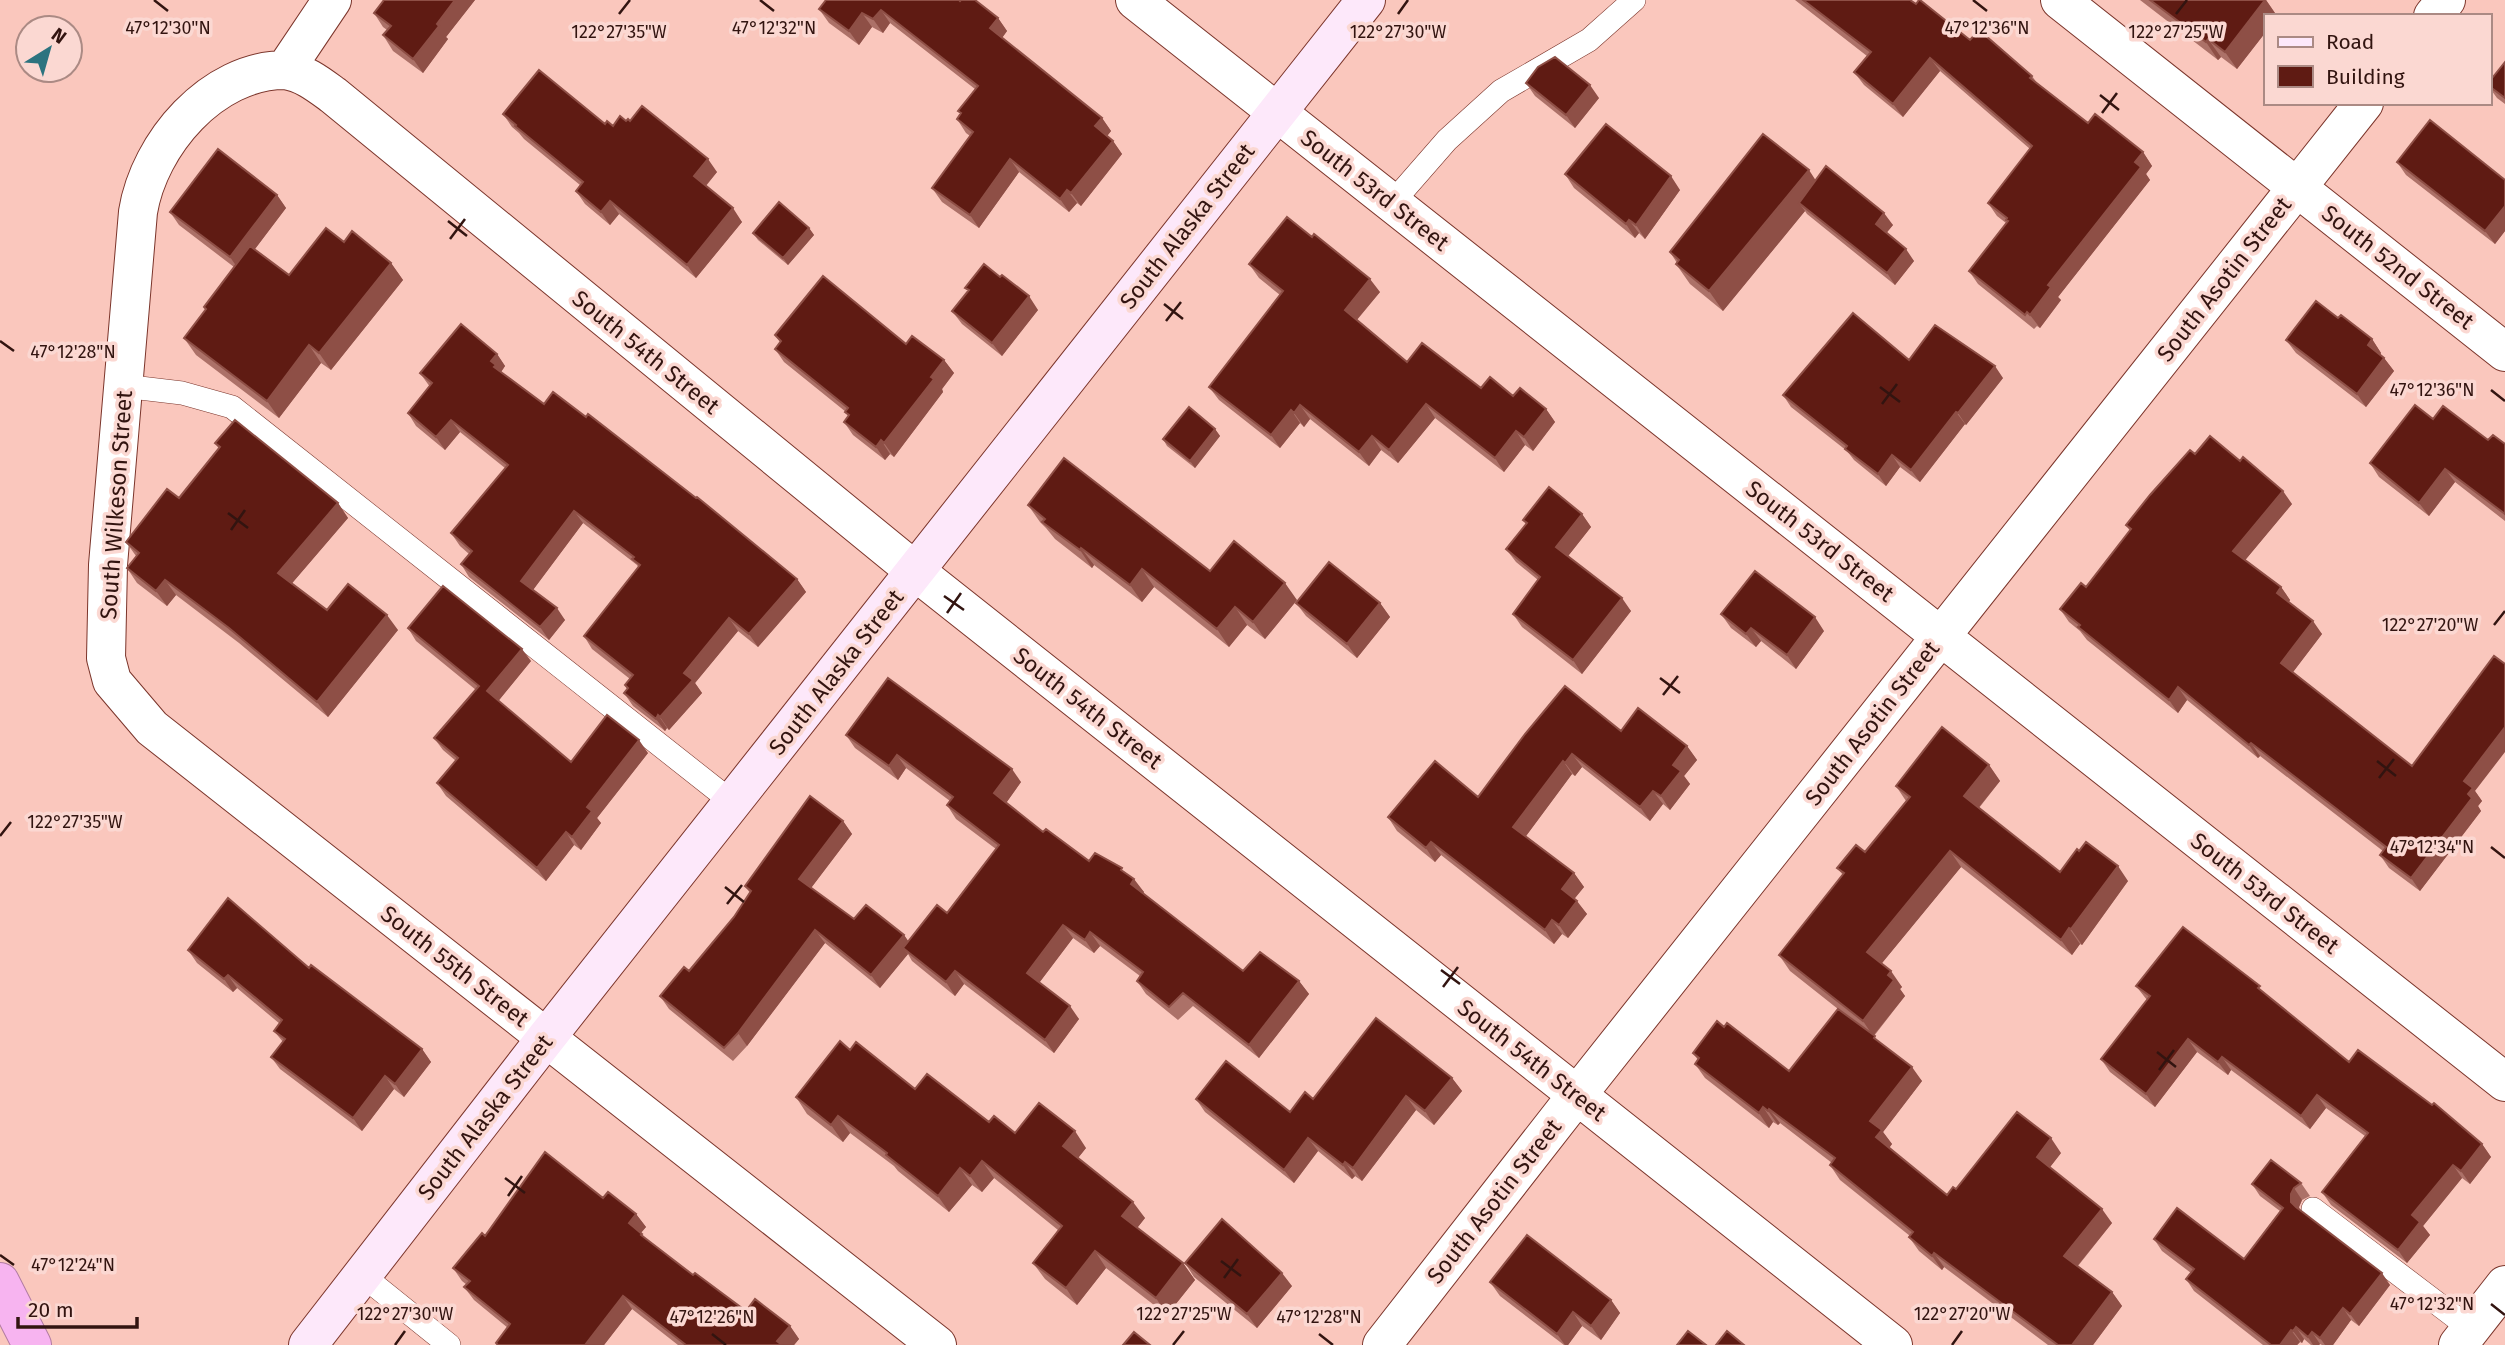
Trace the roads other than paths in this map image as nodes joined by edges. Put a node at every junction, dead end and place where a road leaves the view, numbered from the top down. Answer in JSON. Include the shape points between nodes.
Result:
{"nodes":[{"id":1,"x":332,"y":0,"type":"edge"},
{"id":2,"x":1135,"y":0,"type":"edge"},
{"id":3,"x":1366,"y":0,"type":"edge"},
{"id":4,"x":1634,"y":0,"type":"edge"},
{"id":5,"x":2060,"y":0,"type":"edge"},
{"id":6,"x":2446,"y":0,"type":"edge"},
{"id":7,"x":2435,"y":14,"type":"edge"},
{"id":8,"x":285,"y":69,"type":"junction"},
{"id":9,"x":2362,"y":105,"type":"edge"},
{"id":10,"x":1277,"y":112,"type":"junction"},
{"id":11,"x":2297,"y":188,"type":"junction"},
{"id":12,"x":1392,"y":203,"type":"junction"},
{"id":13,"x":2505,"y":352,"type":"edge"},
{"id":14,"x":123,"y":386,"type":"junction"},
{"id":15,"x":915,"y":571,"type":"junction"},
{"id":16,"x":1941,"y":636,"type":"junction"},
{"id":17,"x":139,"y":714,"type":"joint"},
{"id":18,"x":732,"y":802,"type":"junction"},
{"id":19,"x":546,"y":1038,"type":"junction"},
{"id":20,"x":2505,"y":1082,"type":"edge"},
{"id":21,"x":1577,"y":1095,"type":"junction"},
{"id":22,"x":2313,"y":1209,"type":"dead end"},
{"id":23,"x":362,"y":1275,"type":"junction"},
{"id":24,"x":0,"y":1282,"type":"edge"},
{"id":25,"x":2505,"y":1285,"type":"edge"},
{"id":26,"x":2465,"y":1337,"type":"edge"},
{"id":27,"x":32,"y":1345,"type":"edge"},
{"id":28,"x":308,"y":1345,"type":"edge"},
{"id":29,"x":449,"y":1345,"type":"edge"},
{"id":30,"x":937,"y":1345,"type":"edge"},
{"id":31,"x":1382,"y":1345,"type":"edge"},
{"id":32,"x":1893,"y":1345,"type":"edge"}],
"edges":[{"from":1,"to":8,"type":"street"},
{"from":2,"to":10,"type":"street","name":"South 53rd Street"},
{"from":3,"to":10,"type":"street","name":"South Alaska Street"},
{"from":4,"to":12,"type":"lane","via":[[1589,40],[1501,91],[1447,140]]},
{"from":5,"to":11,"type":"street","name":"South 52nd Street"},
{"from":6,"to":7,"type":"street"},
{"from":8,"to":14,"type":"street","name":"South Wilkeson Street","via":[[244,78],[208,99],[172,135],[152,167],[138,212]]},
{"from":8,"to":15,"type":"street","name":"South 54th Street","via":[[333,95]]},
{"from":9,"to":11,"type":"street","name":"South Asotin Street"},
{"from":10,"to":12,"type":"street","name":"South 53rd Street"},
{"from":10,"to":15,"type":"street","name":"South Alaska Street"},
{"from":11,"to":13,"type":"street","name":"South 52nd Street"},
{"from":11,"to":16,"type":"street","name":"South Asotin Street"},
{"from":12,"to":16,"type":"street","name":"South 53rd Street"},
{"from":14,"to":17,"type":"street","name":"South Wilkeson Street","via":[[108,565],[106,658],[112,681]]},
{"from":14,"to":18,"type":"lane","via":[[182,393],[232,407]]},
{"from":15,"to":18,"type":"street","name":"South Alaska Street"},
{"from":15,"to":21,"type":"street","name":"South 54th Street"},
{"from":16,"to":20,"type":"street","name":"South 53rd Street"},
{"from":16,"to":21,"type":"street","name":"South Asotin Street"},
{"from":17,"to":19,"type":"street","name":"South 55th Street"},
{"from":18,"to":19,"type":"street","name":"South Alaska Street"},
{"from":19,"to":23,"type":"street","name":"South Alaska Street"},
{"from":19,"to":30,"type":"street","name":"South 55th Street"},
{"from":21,"to":31,"type":"street","name":"South Asotin Street"},
{"from":21,"to":32,"type":"street","name":"South 54th Street"},
{"from":22,"to":26,"type":"lane"},
{"from":23,"to":28,"type":"street","name":"South Alaska Street"},
{"from":23,"to":29,"type":"lane"},
{"from":24,"to":27,"type":"highway"},
{"from":25,"to":26,"type":"street"}]}
